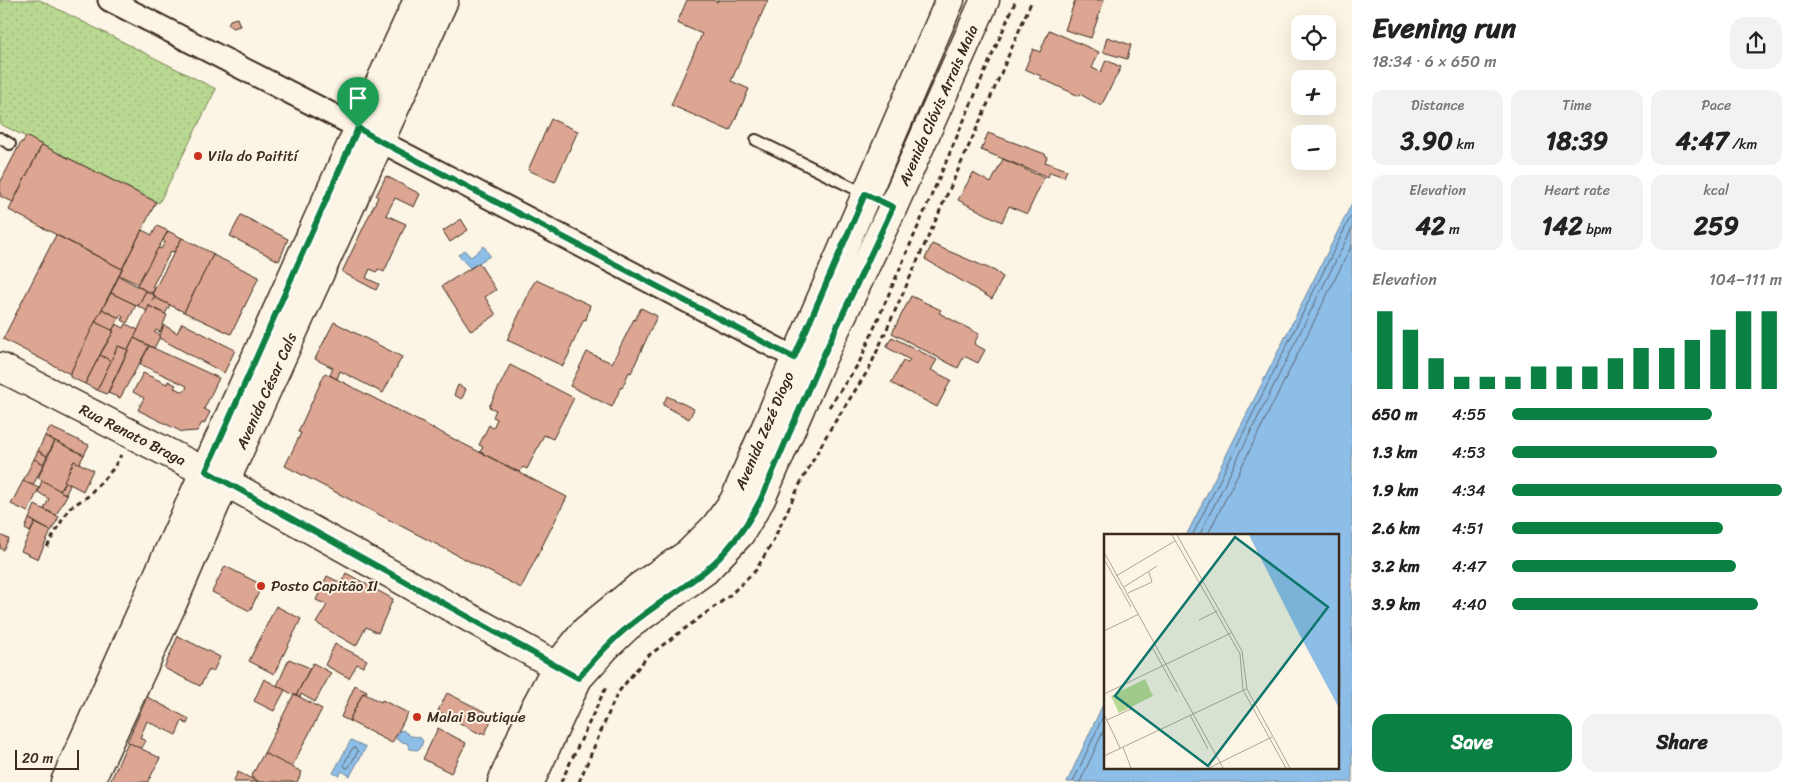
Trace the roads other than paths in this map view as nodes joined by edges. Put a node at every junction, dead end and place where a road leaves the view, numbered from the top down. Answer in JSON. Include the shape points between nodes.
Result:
{"nodes":[{"id":1,"x":109,"y":0,"type":"edge"},
{"id":2,"x":418,"y":0,"type":"edge"},
{"id":3,"x":444,"y":0,"type":"edge"},
{"id":4,"x":950,"y":0,"type":"edge"},
{"id":5,"x":985,"y":0,"type":"edge"},
{"id":6,"x":369,"y":135,"type":"junction"},
{"id":7,"x":0,"y":138,"type":"edge"},
{"id":8,"x":756,"y":140,"type":"dead end"},
{"id":9,"x":10,"y":144,"type":"dead end"},
{"id":10,"x":865,"y":194,"type":"junction"},
{"id":11,"x":893,"y":207,"type":"junction"},
{"id":12,"x":806,"y":363,"type":"junction"},
{"id":13,"x":0,"y":367,"type":"edge"},
{"id":14,"x":215,"y":476,"type":"junction"},
{"id":15,"x":567,"y":672,"type":"junction"},
{"id":16,"x":65,"y":782,"type":"edge"},
{"id":17,"x":90,"y":782,"type":"edge"},
{"id":18,"x":502,"y":782,"type":"edge"},
{"id":19,"x":530,"y":782,"type":"edge"}],
"edges":[{"from":1,"to":6,"type":"street"},
{"from":2,"to":6,"type":"main road","name":"Avenida César Cals"},
{"from":3,"to":6,"type":"main road","name":"Avenida César Cals"},
{"from":4,"to":10,"type":"main road","name":"Avenida Zezé Diogo"},
{"from":5,"to":11,"type":"main road","name":"Avenida Clóvis Arrais Maia"},
{"from":6,"to":12,"type":"street"},
{"from":6,"to":14,"type":"main road","name":"Avenida César Cals"},
{"from":7,"to":9,"type":"lane"},
{"from":8,"to":10,"type":"lane"},
{"from":10,"to":11,"type":"lane"},
{"from":10,"to":12,"type":"main road","name":"Avenida Zezé Diogo"},
{"from":11,"to":12,"type":"main road","name":"Avenida Clóvis Arrais Maia"},
{"from":12,"to":15,"type":"main road","name":"Avenida Zezé Diogo","via":[[734,501],[720,520],[689,553],[640,586],[586,630]]},
{"from":13,"to":14,"type":"main road","name":"Rua Renato Braga"},
{"from":14,"to":15,"type":"main road","name":"Rua Renato Braga"},
{"from":14,"to":16,"type":"main road","name":"Avenida César Cals"},
{"from":14,"to":17,"type":"main road","name":"Avenida César Cals","via":[[175,598]]},
{"from":15,"to":18,"type":"main road","via":[[528,721]]},
{"from":15,"to":19,"type":"main road"}]}
